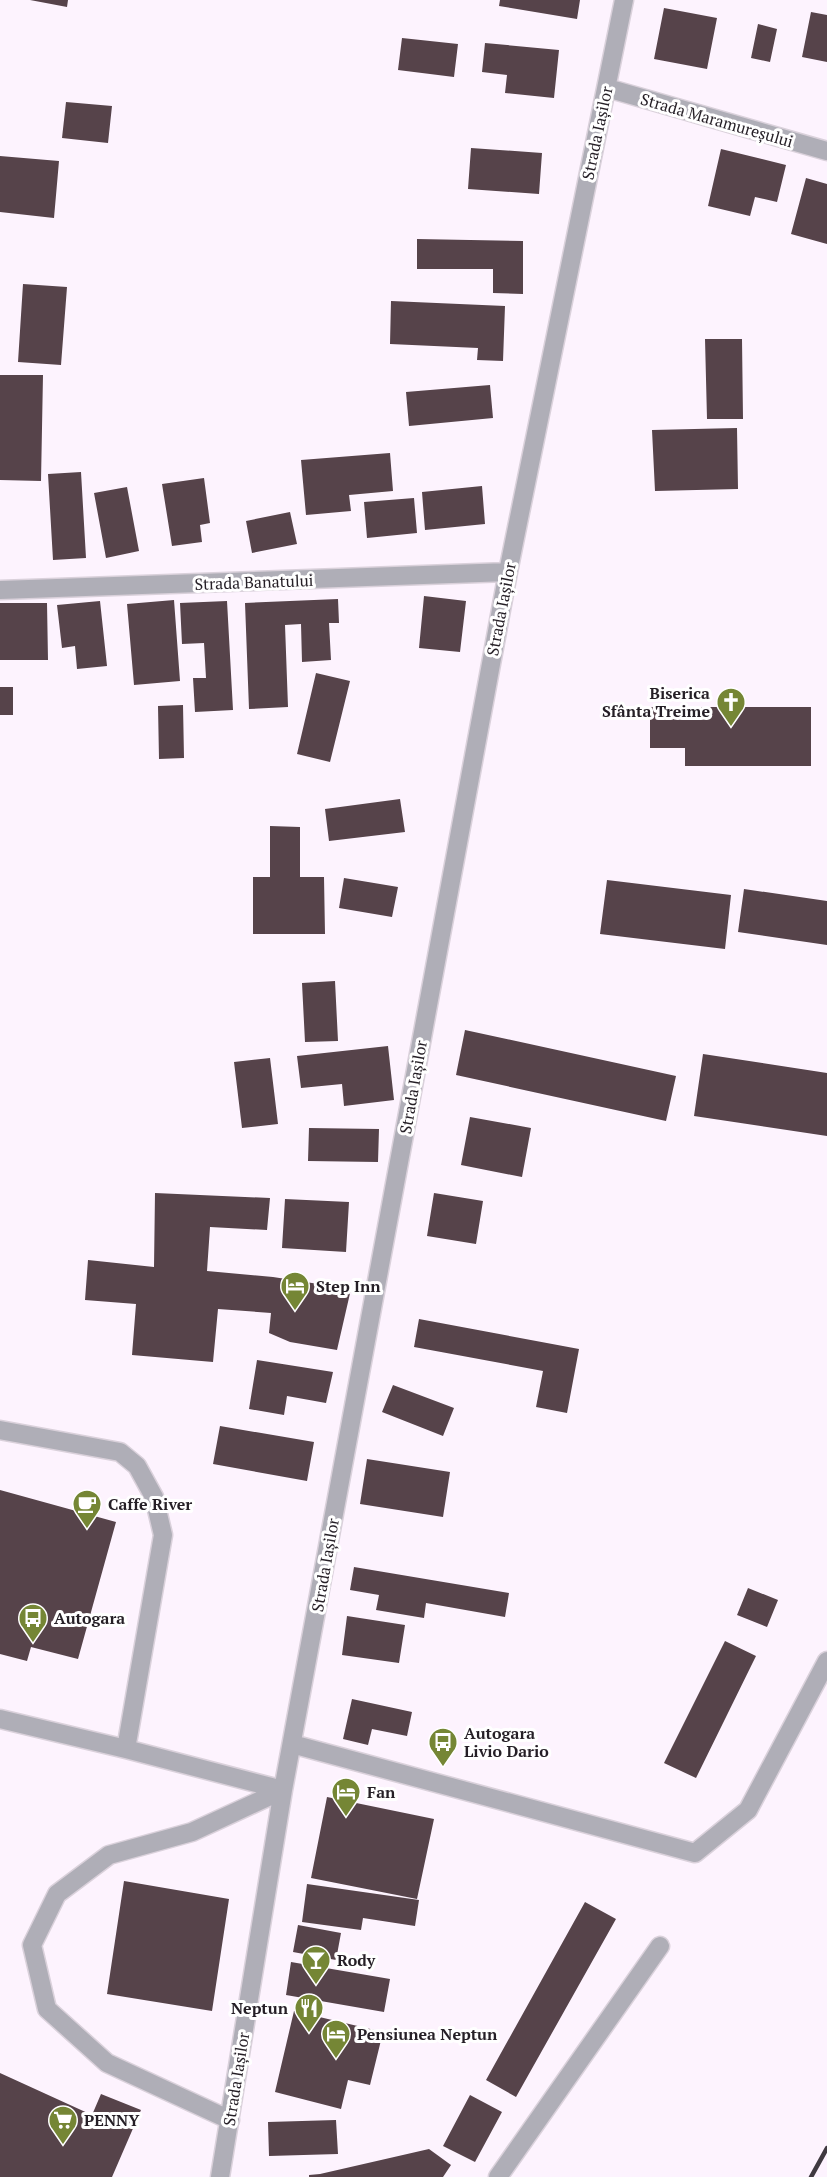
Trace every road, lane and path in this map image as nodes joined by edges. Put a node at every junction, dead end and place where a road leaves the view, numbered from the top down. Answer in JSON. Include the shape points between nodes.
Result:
{"nodes":[{"id":1,"x":624,"y":0,"type":"edge"},
{"id":2,"x":607,"y":88,"type":"junction"},
{"id":3,"x":827,"y":152,"type":"edge"},
{"id":4,"x":508,"y":572,"type":"junction"},
{"id":5,"x":0,"y":590,"type":"edge"},
{"id":6,"x":0,"y":1430,"type":"edge"},
{"id":7,"x":827,"y":1661,"type":"edge"},
{"id":8,"x":0,"y":1719,"type":"edge"},
{"id":9,"x":292,"y":1744,"type":"junction"},
{"id":10,"x":126,"y":1749,"type":"junction"},
{"id":11,"x":283,"y":1790,"type":"junction"},
{"id":12,"x":660,"y":1946,"type":"dead end"},
{"id":13,"x":230,"y":2120,"type":"junction"},
{"id":14,"x":220,"y":2177,"type":"edge"},
{"id":15,"x":498,"y":2177,"type":"edge"}],
"edges":[{"from":1,"to":2,"type":"street","name":"Strada Iașilor"},
{"from":2,"to":3,"type":"street","name":"Strada Maramureșului"},
{"from":2,"to":4,"type":"street","name":"Strada Iașilor"},
{"from":4,"to":5,"type":"street","name":"Strada Banatului"},
{"from":4,"to":9,"type":"street","name":"Strada Iașilor"},
{"from":6,"to":10,"type":"street","via":[[120,1452],[137,1466],[154,1497],[163,1535]]},
{"from":7,"to":9,"type":"street","via":[[748,1810],[695,1853]]},
{"from":8,"to":10,"type":"street"},
{"from":9,"to":11,"type":"street","name":"Strada Iașilor"},
{"from":10,"to":11,"type":"street"},
{"from":11,"to":13,"type":"street","name":"Strada Iașilor"},
{"from":11,"to":13,"type":"street","via":[[192,1832],[110,1855],[57,1894],[32,1945],[47,2010],[107,2063]]},
{"from":12,"to":15,"type":"street"},
{"from":13,"to":14,"type":"street","name":"Strada Iașilor"}]}
